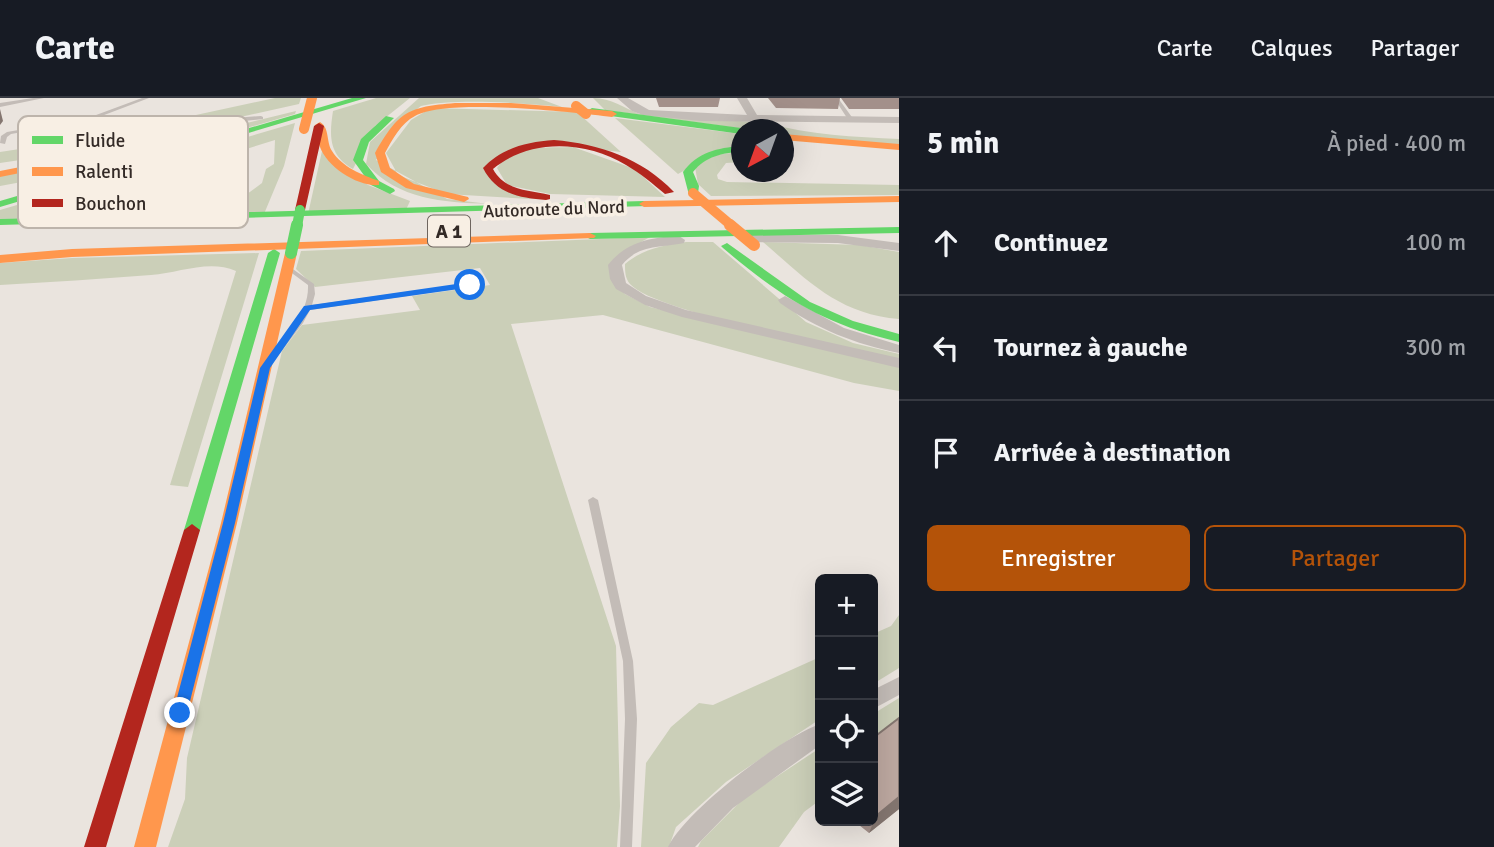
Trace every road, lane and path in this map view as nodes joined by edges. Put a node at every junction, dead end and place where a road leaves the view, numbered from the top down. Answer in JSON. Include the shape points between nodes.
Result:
{"nodes":[{"id":1,"x":42,"y":98,"type":"edge"},
{"id":2,"x":147,"y":98,"type":"edge"},
{"id":3,"x":313,"y":98,"type":"edge"},
{"id":4,"x":326,"y":98,"type":"edge"},
{"id":5,"x":336,"y":98,"type":"edge"},
{"id":6,"x":362,"y":98,"type":"edge"},
{"id":7,"x":412,"y":98,"type":"edge"},
{"id":8,"x":541,"y":98,"type":"edge"},
{"id":9,"x":622,"y":98,"type":"edge"},
{"id":10,"x":742,"y":98,"type":"edge"},
{"id":11,"x":836,"y":98,"type":"edge"},
{"id":12,"x":0,"y":105,"type":"edge"},
{"id":13,"x":100,"y":116,"type":"edge"},
{"id":14,"x":597,"y":116,"type":"edge"},
{"id":15,"x":261,"y":118,"type":"junction"},
{"id":16,"x":248,"y":119,"type":"edge"},
{"id":17,"x":754,"y":119,"type":"joint"},
{"id":18,"x":794,"y":119,"type":"edge"},
{"id":19,"x":851,"y":120,"type":"junction"},
{"id":20,"x":899,"y":120,"type":"edge"},
{"id":21,"x":248,"y":121,"type":"edge"},
{"id":22,"x":312,"y":127,"type":"junction"},
{"id":23,"x":731,"y":130,"type":"edge"},
{"id":24,"x":248,"y":131,"type":"edge"},
{"id":25,"x":18,"y":132,"type":"edge"},
{"id":26,"x":794,"y":138,"type":"edge"},
{"id":27,"x":3,"y":143,"type":"dead end"},
{"id":28,"x":899,"y":148,"type":"edge"},
{"id":29,"x":794,"y":149,"type":"edge"},
{"id":30,"x":731,"y":150,"type":"edge"},
{"id":31,"x":653,"y":159,"type":"dead end"},
{"id":32,"x":18,"y":165,"type":"edge"},
{"id":33,"x":0,"y":169,"type":"edge"},
{"id":34,"x":18,"y":171,"type":"edge"},
{"id":35,"x":0,"y":174,"type":"edge"},
{"id":36,"x":375,"y":183,"type":"junction"},
{"id":37,"x":693,"y":192,"type":"junction"},
{"id":38,"x":670,"y":193,"type":"junction"},
{"id":39,"x":18,"y":199,"type":"edge"},
{"id":40,"x":899,"y":199,"type":"edge"},
{"id":41,"x":613,"y":200,"type":"junction"},
{"id":42,"x":751,"y":200,"type":"junction"},
{"id":43,"x":0,"y":204,"type":"edge"},
{"id":44,"x":546,"y":208,"type":"junction"},
{"id":45,"x":292,"y":210,"type":"junction"},
{"id":46,"x":899,"y":210,"type":"edge"},
{"id":47,"x":248,"y":216,"type":"edge"},
{"id":48,"x":899,"y":221,"type":"edge"},
{"id":49,"x":0,"y":222,"type":"edge"},
{"id":50,"x":18,"y":222,"type":"edge"},
{"id":51,"x":248,"y":227,"type":"edge"},
{"id":52,"x":0,"y":228,"type":"edge"},
{"id":53,"x":207,"y":228,"type":"edge"},
{"id":54,"x":899,"y":230,"type":"edge"},
{"id":55,"x":795,"y":232,"type":"junction"},
{"id":56,"x":43,"y":233,"type":"junction"},
{"id":57,"x":0,"y":236,"type":"edge"},
{"id":58,"x":899,"y":245,"type":"edge"},
{"id":59,"x":0,"y":247,"type":"edge"},
{"id":60,"x":0,"y":258,"type":"edge"},
{"id":61,"x":289,"y":260,"type":"junction"},
{"id":62,"x":752,"y":268,"type":"junction"},
{"id":63,"x":470,"y":285,"type":"dead end"},
{"id":64,"x":307,"y":308,"type":"junction"},
{"id":65,"x":899,"y":325,"type":"edge"},
{"id":66,"x":899,"y":338,"type":"edge"},
{"id":67,"x":899,"y":349,"type":"edge"},
{"id":68,"x":899,"y":363,"type":"edge"},
{"id":69,"x":265,"y":368,"type":"junction"},
{"id":70,"x":593,"y":500,"type":"dead end"},
{"id":71,"x":899,"y":685,"type":"edge"},
{"id":72,"x":878,"y":697,"type":"edge"},
{"id":73,"x":180,"y":713,"type":"junction"},
{"id":74,"x":815,"y":737,"type":"edge"},
{"id":75,"x":95,"y":847,"type":"edge"},
{"id":76,"x":145,"y":847,"type":"edge"},
{"id":77,"x":159,"y":847,"type":"edge"},
{"id":78,"x":626,"y":847,"type":"edge"},
{"id":79,"x":681,"y":847,"type":"edge"}],
"edges":[{"from":1,"to":12,"type":"lane"},
{"from":2,"to":13,"type":"lane"},
{"from":3,"to":22,"type":"main road","bridge":true},
{"from":4,"to":22,"type":"main road"},
{"from":5,"to":15,"type":"main road"},
{"from":6,"to":24,"type":"main road"},
{"from":7,"to":36,"type":"main road","via":[[360,147],[358,160]]},
{"from":8,"to":14,"type":"main road"},
{"from":9,"to":17,"type":"street","via":[[647,113]]},
{"from":10,"to":17,"type":"street"},
{"from":11,"to":19,"type":"lane"},
{"from":14,"to":23,"type":"main road"},
{"from":14,"to":38,"type":"main road"},
{"from":14,"to":41,"type":"main road","via":[[506,102],[450,101],[412,113],[380,153],[385,170],[394,179],[450,197],[516,202]]},
{"from":15,"to":16,"type":"lane"},
{"from":15,"to":21,"type":"main road"},
{"from":18,"to":19,"type":"street"},
{"from":19,"to":20,"type":"street"},
{"from":22,"to":36,"type":"main road","via":[[324,130],[332,158]]},
{"from":22,"to":45,"type":"main road"},
{"from":25,"to":27,"type":"lane","via":[[4,136]]},
{"from":26,"to":28,"type":"main road"},
{"from":28,"to":29,"type":"main road"},
{"from":30,"to":37,"type":"main road","via":[[701,156],[693,163],[688,172]]},
{"from":31,"to":37,"type":"main road"},
{"from":32,"to":33,"type":"lane"},
{"from":34,"to":35,"type":"main road"},
{"from":36,"to":44,"type":"main road","via":[[401,195],[441,204]]},
{"from":37,"to":65,"type":"main road","bridge":true,"via":[[796,283],[835,309]]},
{"from":38,"to":41,"type":"main road","via":[[627,160],[576,145],[525,147],[501,155],[488,168],[495,181],[525,194]]},
{"from":38,"to":62,"type":"main road"},
{"from":39,"to":43,"type":"main road"},
{"from":40,"to":42,"type":"main road"},
{"from":41,"to":42,"type":"main road"},
{"from":42,"to":44,"type":"main road"},
{"from":44,"to":47,"type":"main road"},
{"from":45,"to":61,"type":"main road","bridge":true},
{"from":45,"to":75,"type":"main road","via":[[247,338]]},
{"from":46,"to":51,"type":"main road","name":"Autoroute du Nord","number":"A 1"},
{"from":48,"to":59,"type":"main road","name":"Autoroute du Nord","number":"A 1"},
{"from":49,"to":50,"type":"main road"},
{"from":52,"to":56,"type":"main road"},
{"from":53,"to":56,"type":"main road","name":"Autoroute du Nord","number":"A 1"},
{"from":54,"to":55,"type":"main road"},
{"from":55,"to":58,"type":"main road"},
{"from":55,"to":60,"type":"main road"},
{"from":56,"to":57,"type":"main road","name":"Autoroute du Nord","number":"A 1"},
{"from":58,"to":68,"type":"street","via":[[838,239],[671,240],[633,249],[615,265],[621,287],[647,301]]},
{"from":61,"to":64,"type":"lane","via":[[311,284],[313,295]]},
{"from":61,"to":69,"type":"main road"},
{"from":62,"to":66,"type":"main road","via":[[820,317]]},
{"from":62,"to":67,"type":"street","via":[[775,292],[819,323]]},
{"from":63,"to":64,"type":"lane"},
{"from":64,"to":69,"type":"lane"},
{"from":69,"to":73,"type":"main road"},
{"from":70,"to":78,"type":"lane","via":[[628,661],[631,719]]},
{"from":71,"to":72,"type":"street"},
{"from":73,"to":76,"type":"main road"},
{"from":73,"to":77,"type":"main road","via":[[171,803]]},
{"from":74,"to":79,"type":"street","via":[[710,812]]}]}
